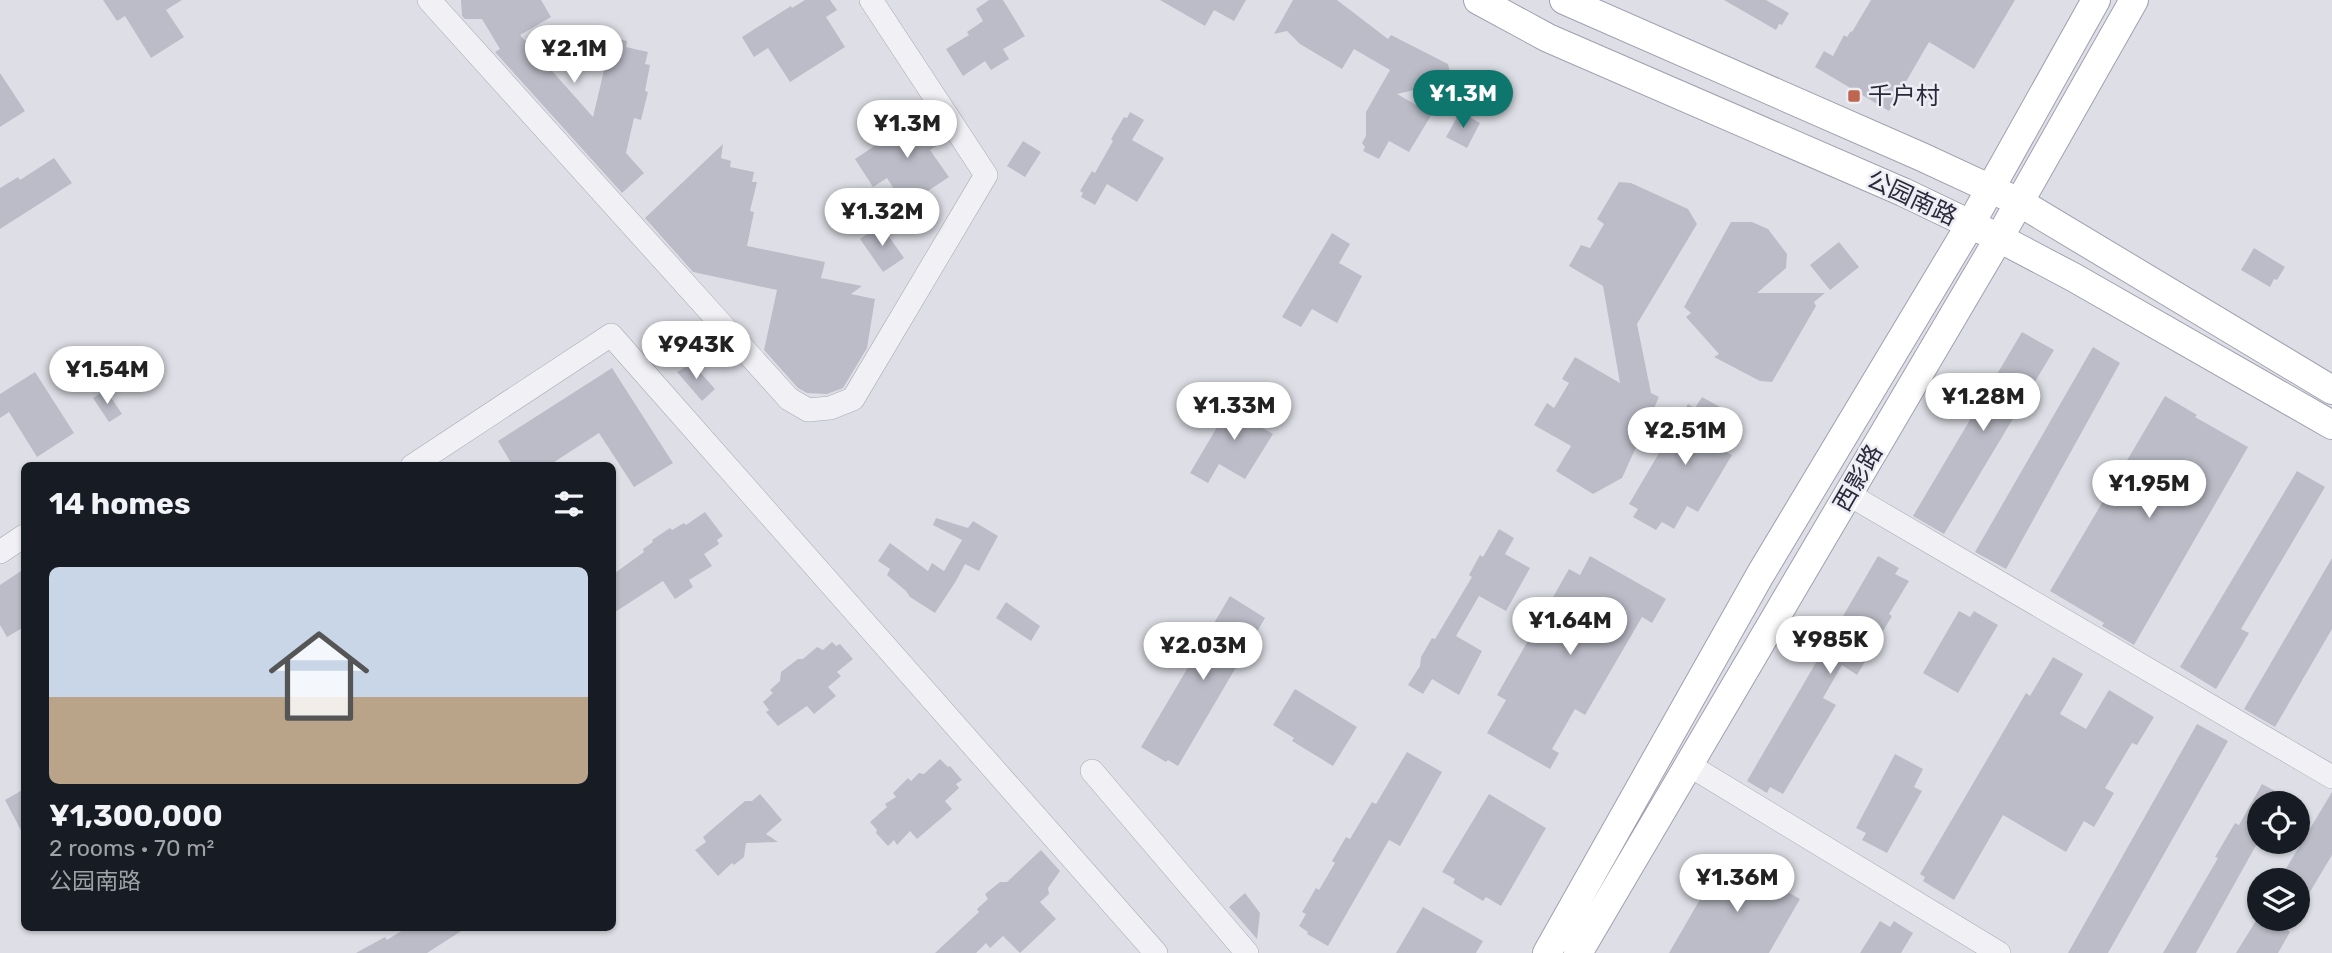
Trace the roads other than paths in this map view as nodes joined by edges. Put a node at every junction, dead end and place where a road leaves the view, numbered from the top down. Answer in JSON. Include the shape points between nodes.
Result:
{"nodes":[{"id":1,"x":429,"y":0,"type":"edge"},
{"id":2,"x":871,"y":0,"type":"edge"},
{"id":3,"x":1564,"y":0,"type":"edge"},
{"id":4,"x":2096,"y":0,"type":"edge"},
{"id":5,"x":2134,"y":0,"type":"edge"},
{"id":6,"x":1487,"y":2,"type":"edge"},
{"id":7,"x":1990,"y":187,"type":"junction"},
{"id":8,"x":2019,"y":202,"type":"junction"},
{"id":9,"x":1970,"y":225,"type":"junction"},
{"id":10,"x":1999,"y":238,"type":"junction"},
{"id":11,"x":2332,"y":390,"type":"edge"},
{"id":12,"x":2332,"y":425,"type":"edge"},
{"id":13,"x":418,"y":462,"type":"edge"},
{"id":14,"x":1848,"y":494,"type":"junction"},
{"id":15,"x":21,"y":538,"type":"edge"},
{"id":16,"x":0,"y":552,"type":"edge"},
{"id":17,"x":1689,"y":765,"type":"junction"},
{"id":18,"x":1092,"y":771,"type":"dead end"},
{"id":19,"x":2332,"y":777,"type":"edge"},
{"id":20,"x":1156,"y":953,"type":"edge"},
{"id":21,"x":1247,"y":953,"type":"edge"},
{"id":22,"x":1547,"y":953,"type":"edge"},
{"id":23,"x":1578,"y":953,"type":"edge"},
{"id":24,"x":1999,"y":953,"type":"edge"}],
"edges":[{"from":1,"to":2,"type":"street","via":[[789,398],[808,410],[853,399],[986,175]]},
{"from":3,"to":7,"type":"main road","name":"公园南路"},
{"from":4,"to":7,"type":"main road","name":"西影路"},
{"from":5,"to":8,"type":"main road","name":"西影路"},
{"from":6,"to":9,"type":"main road","name":"公园南路","via":[[1548,38]]},
{"from":7,"to":8,"type":"main road","name":"公园南路"},
{"from":7,"to":9,"type":"main road","name":"西影路"},
{"from":8,"to":10,"type":"main road","name":"西影路"},
{"from":8,"to":11,"type":"main road","name":"公园南路"},
{"from":9,"to":10,"type":"main road","name":"公园南路"},
{"from":9,"to":22,"type":"main road","name":"西影路","via":[[1760,575]]},
{"from":10,"to":12,"type":"main road","name":"公园南路"},
{"from":10,"to":14,"type":"main road","name":"西影路"},
{"from":13,"to":20,"type":"street","via":[[611,335]]},
{"from":14,"to":17,"type":"main road","name":"西影路"},
{"from":14,"to":19,"type":"street"},
{"from":15,"to":16,"type":"street"},
{"from":17,"to":23,"type":"main road","name":"西影路"},
{"from":17,"to":24,"type":"street"},
{"from":18,"to":21,"type":"street"}]}
